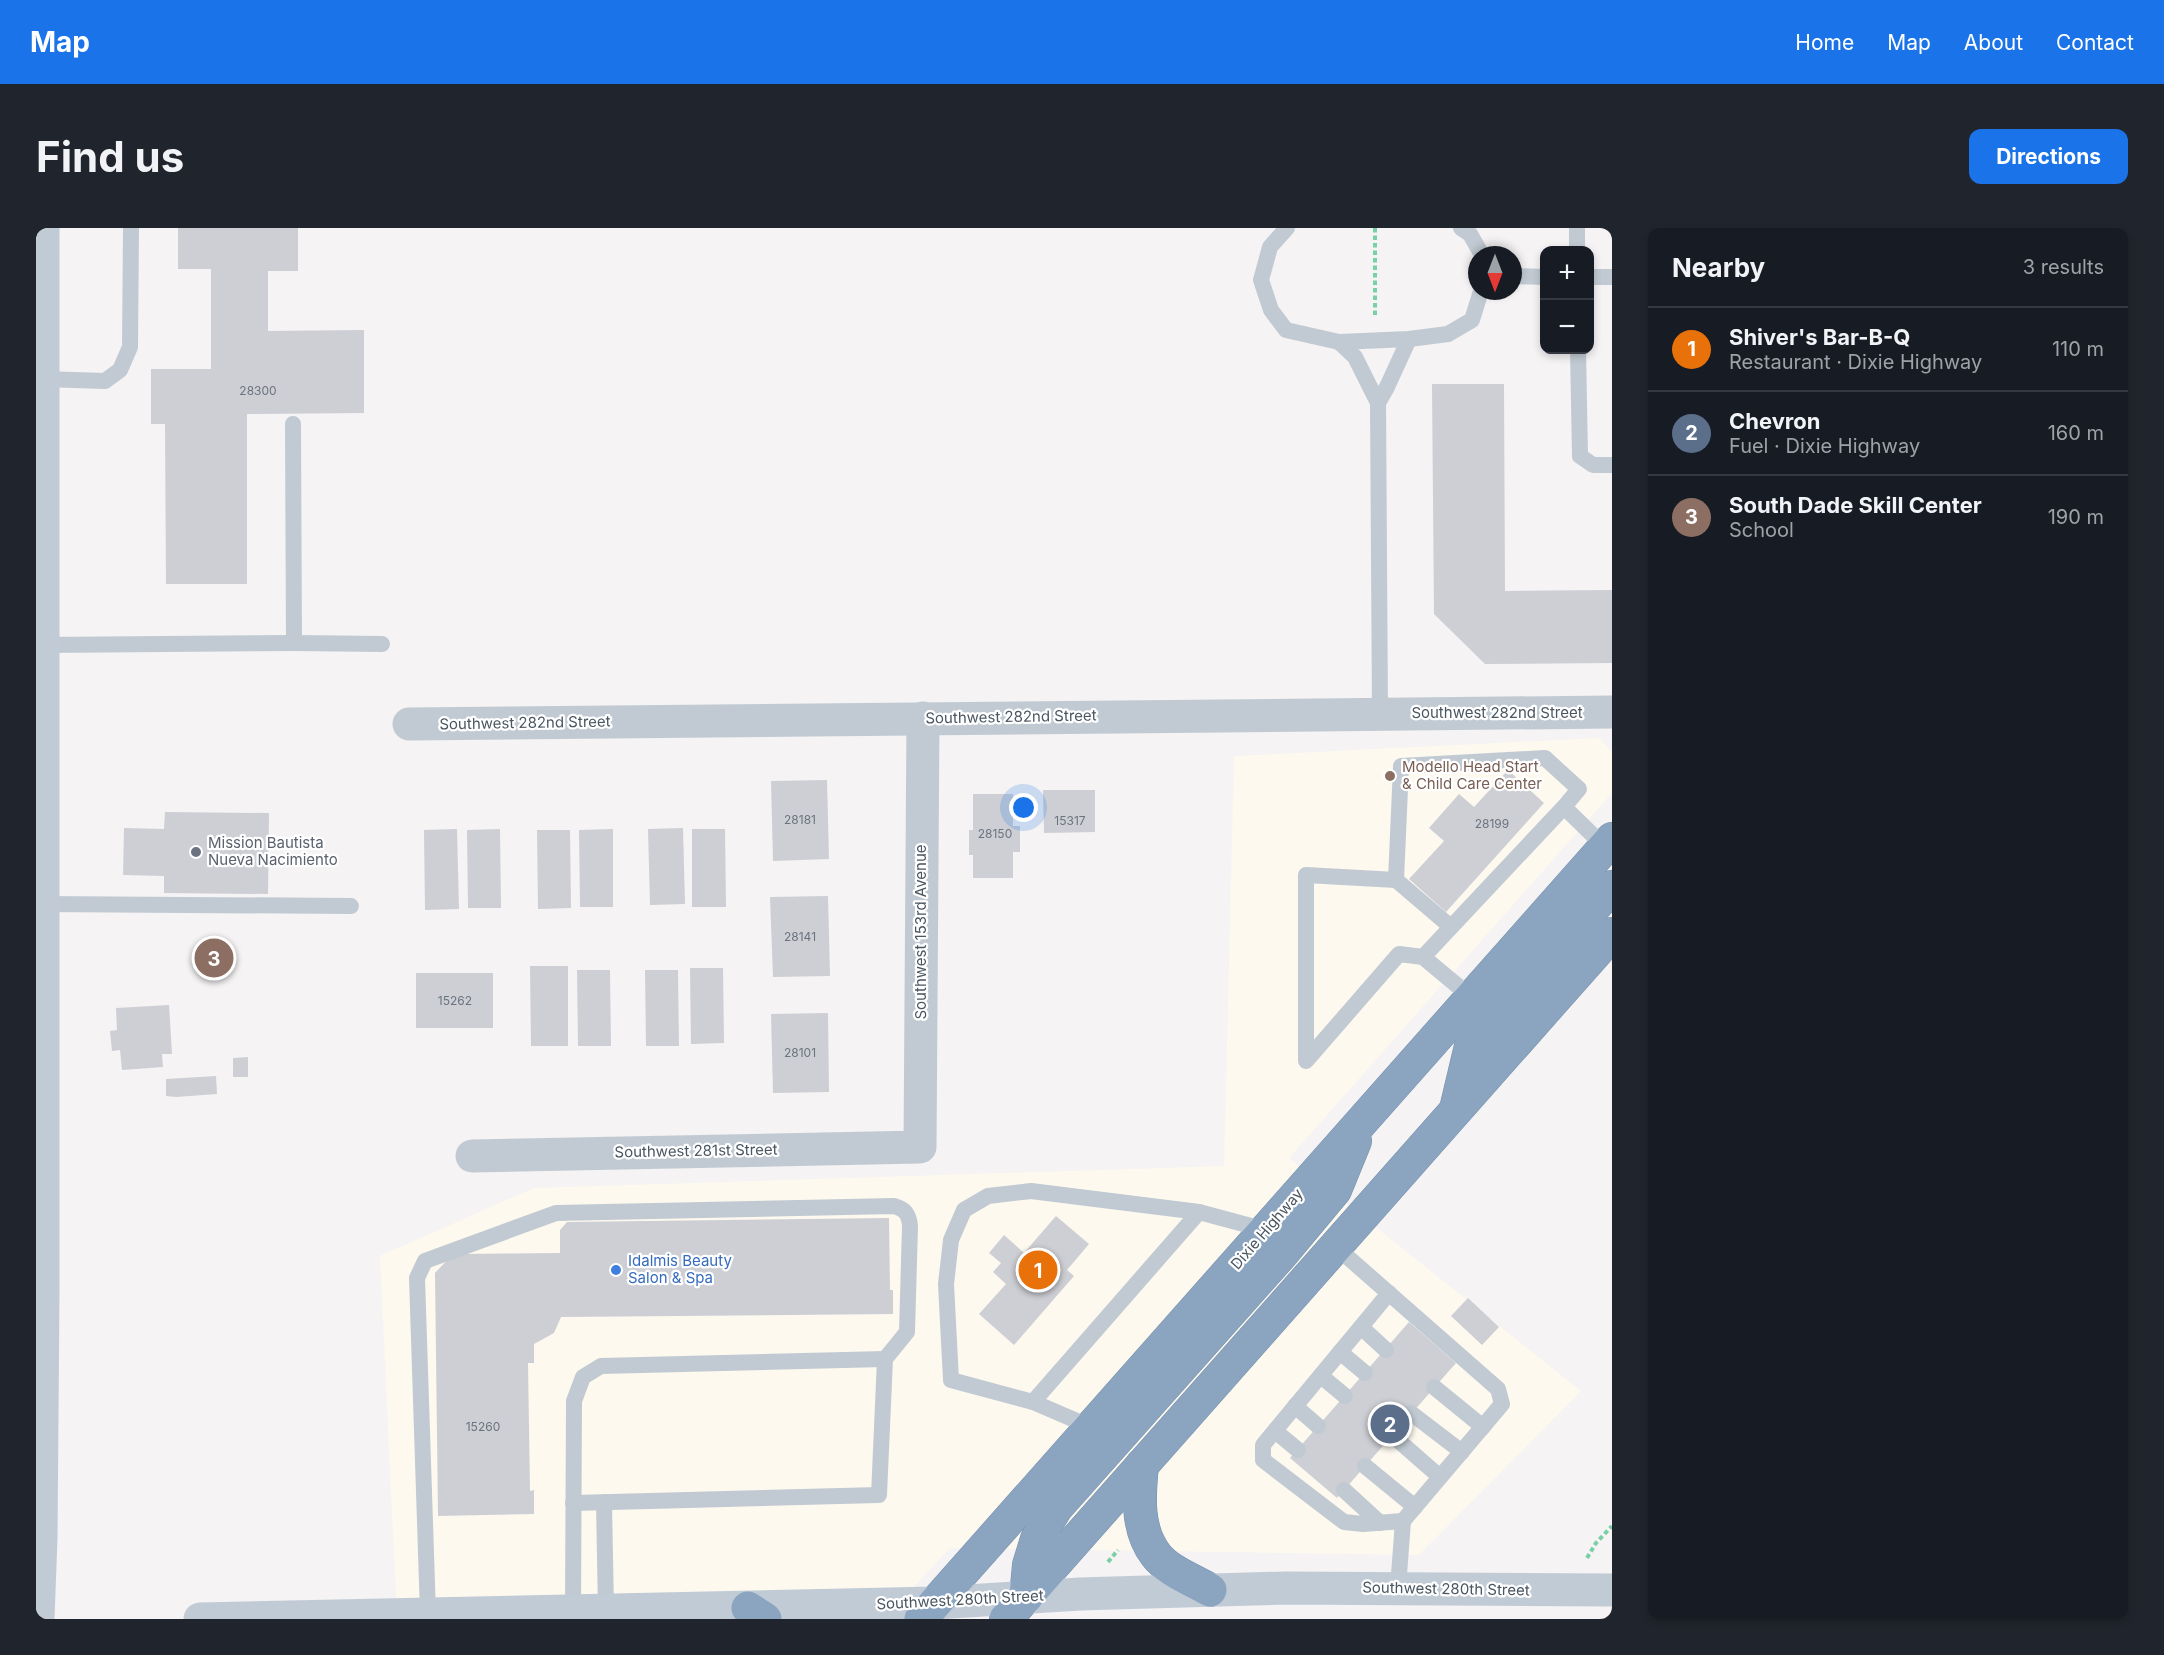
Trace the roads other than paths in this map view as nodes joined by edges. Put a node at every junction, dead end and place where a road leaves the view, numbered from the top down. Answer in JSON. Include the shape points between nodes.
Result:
{"nodes":[{"id":1,"x":43,"y":228,"type":"edge"},
{"id":2,"x":131,"y":228,"type":"edge"},
{"id":3,"x":1287,"y":228,"type":"edge"},
{"id":4,"x":1461,"y":228,"type":"edge"},
{"id":5,"x":1577,"y":228,"type":"edge"},
{"id":6,"x":1477,"y":246,"type":"edge"},
{"id":7,"x":1577,"y":246,"type":"edge"},
{"id":8,"x":40,"y":267,"type":"edge"},
{"id":9,"x":1522,"y":276,"type":"edge"},
{"id":10,"x":1540,"y":277,"type":"edge"},
{"id":11,"x":1594,"y":277,"type":"edge"},
{"id":12,"x":1612,"y":277,"type":"edge"},
{"id":13,"x":1478,"y":300,"type":"edge"},
{"id":14,"x":1409,"y":339,"type":"junction"},
{"id":15,"x":1339,"y":342,"type":"junction"},
{"id":16,"x":1578,"y":354,"type":"edge"},
{"id":17,"x":43,"y":379,"type":"junction"},
{"id":18,"x":1378,"y":403,"type":"junction"},
{"id":19,"x":293,"y":424,"type":"dead end"},
{"id":20,"x":1612,"y":465,"type":"edge"},
{"id":21,"x":39,"y":471,"type":"edge"},
{"id":22,"x":294,"y":643,"type":"junction"},
{"id":23,"x":382,"y":644,"type":"dead end"},
{"id":24,"x":42,"y":645,"type":"junction"},
{"id":25,"x":1612,"y":712,"type":"edge"},
{"id":26,"x":1380,"y":714,"type":"junction"},
{"id":27,"x":923,"y":718,"type":"junction"},
{"id":28,"x":409,"y":724,"type":"dead end"},
{"id":29,"x":1564,"y":807,"type":"junction"},
{"id":30,"x":1609,"y":843,"type":"edge"},
{"id":31,"x":1396,"y":880,"type":"junction"},
{"id":32,"x":40,"y":885,"type":"edge"},
{"id":33,"x":1612,"y":887,"type":"edge"},
{"id":34,"x":351,"y":906,"type":"dead end"},
{"id":35,"x":1451,"y":927,"type":"junction"},
{"id":36,"x":1612,"y":934,"type":"edge"},
{"id":37,"x":1423,"y":957,"type":"junction"},
{"id":38,"x":1472,"y":997,"type":"junction"},
{"id":39,"x":1456,"y":1110,"type":"junction"},
{"id":40,"x":1363,"y":1119,"type":"junction"},
{"id":41,"x":920,"y":1147,"type":"joint"},
{"id":42,"x":472,"y":1156,"type":"dead end"},
{"id":43,"x":1199,"y":1212,"type":"junction"},
{"id":44,"x":1266,"y":1230,"type":"junction"},
{"id":45,"x":1335,"y":1246,"type":"junction"},
{"id":46,"x":39,"y":1292,"type":"edge"},
{"id":47,"x":1389,"y":1293,"type":"junction"},
{"id":48,"x":1361,"y":1327,"type":"junction"},
{"id":49,"x":1386,"y":1350,"type":"dead end"},
{"id":50,"x":1340,"y":1352,"type":"junction"},
{"id":51,"x":885,"y":1359,"type":"junction"},
{"id":52,"x":1365,"y":1373,"type":"dead end"},
{"id":53,"x":1321,"y":1376,"type":"junction"},
{"id":54,"x":1434,"y":1387,"type":"dead end"},
{"id":55,"x":1344,"y":1396,"type":"dead end"},
{"id":56,"x":1034,"y":1402,"type":"junction"},
{"id":57,"x":1295,"y":1406,"type":"junction"},
{"id":58,"x":1411,"y":1413,"type":"dead end"},
{"id":59,"x":1318,"y":1426,"type":"dead end"},
{"id":60,"x":1091,"y":1427,"type":"junction"},
{"id":61,"x":1483,"y":1427,"type":"junction"},
{"id":62,"x":1275,"y":1431,"type":"junction"},
{"id":63,"x":1392,"y":1435,"type":"dead end"},
{"id":64,"x":1298,"y":1450,"type":"dead end"},
{"id":65,"x":1462,"y":1452,"type":"junction"},
{"id":66,"x":1142,"y":1465,"type":"junction"},
{"id":67,"x":1365,"y":1466,"type":"dead end"},
{"id":68,"x":1440,"y":1477,"type":"junction"},
{"id":69,"x":1344,"y":1490,"type":"dead end"},
{"id":70,"x":604,"y":1502,"type":"junction"},
{"id":71,"x":573,"y":1503,"type":"junction"},
{"id":72,"x":1415,"y":1507,"type":"junction"},
{"id":73,"x":1403,"y":1521,"type":"junction"},
{"id":74,"x":1380,"y":1523,"type":"junction"},
{"id":75,"x":1398,"y":1588,"type":"junction"},
{"id":76,"x":1210,"y":1590,"type":"junction"},
{"id":77,"x":1612,"y":1590,"type":"edge"},
{"id":78,"x":1016,"y":1608,"type":"edge"},
{"id":79,"x":606,"y":1611,"type":"junction"},
{"id":80,"x":573,"y":1612,"type":"junction"},
{"id":81,"x":739,"y":1613,"type":"edge"},
{"id":82,"x":428,"y":1614,"type":"junction"},
{"id":83,"x":929,"y":1614,"type":"edge"},
{"id":84,"x":470,"y":1616,"type":"edge"},
{"id":85,"x":38,"y":1619,"type":"edge"},
{"id":86,"x":200,"y":1619,"type":"edge"}],
"edges":[{"from":1,"to":8,"type":"street"},
{"from":2,"to":17,"type":"lane","via":[[130,347],[120,370],[105,381]]},
{"from":3,"to":15,"type":"lane","via":[[1270,247],[1261,280],[1271,310],[1286,330]]},
{"from":4,"to":6,"type":"lane"},
{"from":5,"to":7,"type":"lane"},
{"from":8,"to":17,"type":"street"},
{"from":9,"to":10,"type":"lane"},
{"from":11,"to":12,"type":"lane"},
{"from":13,"to":14,"type":"lane","via":[[1472,320],[1448,334]]},
{"from":14,"to":15,"type":"lane"},
{"from":14,"to":18,"type":"lane"},
{"from":15,"to":18,"type":"lane","via":[[1355,357]]},
{"from":16,"to":20,"type":"lane","via":[[1580,456],[1593,465]]},
{"from":17,"to":21,"type":"street"},
{"from":18,"to":26,"type":"lane"},
{"from":19,"to":22,"type":"lane"},
{"from":21,"to":24,"type":"street"},
{"from":22,"to":23,"type":"lane"},
{"from":22,"to":24,"type":"lane"},
{"from":24,"to":32,"type":"street"},
{"from":25,"to":26,"type":"street","name":"Southwest 282nd Street"},
{"from":26,"to":27,"type":"street","name":"Southwest 282nd Street"},
{"from":27,"to":28,"type":"street","name":"Southwest 282nd Street"},
{"from":27,"to":41,"type":"street","name":"Southwest 153rd Avenue"},
{"from":29,"to":30,"type":"lane"},
{"from":29,"to":31,"type":"lane","via":[[1579,789],[1545,758],[1401,766]]},
{"from":29,"to":35,"type":"lane"},
{"from":30,"to":38,"type":"highway","name":"Dixie Highway"},
{"from":31,"to":35,"type":"lane"},
{"from":31,"to":37,"type":"lane","via":[[1306,875],[1306,1061],[1399,954]]},
{"from":32,"to":34,"type":"lane"},
{"from":32,"to":46,"type":"street"},
{"from":33,"to":39,"type":"highway","via":[[1472,1046]]},
{"from":35,"to":37,"type":"lane"},
{"from":36,"to":39,"type":"highway"},
{"from":37,"to":38,"type":"lane"},
{"from":38,"to":40,"type":"highway","name":"Dixie Highway"},
{"from":39,"to":45,"type":"highway"},
{"from":40,"to":44,"type":"highway","name":"Dixie Highway"},
{"from":40,"to":78,"type":"highway","via":[[1335,1190],[1056,1508],[1036,1539]]},
{"from":41,"to":42,"type":"street","name":"Southwest 281st Street"},
{"from":43,"to":44,"type":"lane"},
{"from":43,"to":56,"type":"lane"},
{"from":43,"to":56,"type":"lane","via":[[1031,1191],[988,1196],[964,1210],[951,1240],[946,1284],[951,1380]]},
{"from":44,"to":60,"type":"highway","name":"Dixie Highway"},
{"from":45,"to":47,"type":"lane"},
{"from":45,"to":66,"type":"highway"},
{"from":46,"to":85,"type":"street"},
{"from":47,"to":48,"type":"lane"},
{"from":47,"to":61,"type":"lane","via":[[1498,1389],[1502,1404]]},
{"from":48,"to":49,"type":"lane"},
{"from":48,"to":50,"type":"lane"},
{"from":50,"to":52,"type":"lane"},
{"from":50,"to":53,"type":"lane"},
{"from":51,"to":70,"type":"lane","via":[[879,1495]]},
{"from":51,"to":71,"type":"lane","via":[[601,1366],[583,1377],[574,1401]]},
{"from":51,"to":82,"type":"lane","via":[[907,1332],[909,1218],[894,1206],[556,1213],[425,1261],[417,1278]]},
{"from":53,"to":55,"type":"lane"},
{"from":53,"to":57,"type":"lane"},
{"from":54,"to":61,"type":"lane"},
{"from":56,"to":60,"type":"lane"},
{"from":57,"to":59,"type":"lane"},
{"from":57,"to":62,"type":"lane"},
{"from":58,"to":65,"type":"lane"},
{"from":60,"to":83,"type":"highway","name":"Dixie Highway"},
{"from":61,"to":65,"type":"lane"},
{"from":62,"to":64,"type":"lane"},
{"from":62,"to":74,"type":"lane","via":[[1263,1445],[1263,1460],[1344,1522]]},
{"from":63,"to":68,"type":"lane"},
{"from":65,"to":68,"type":"lane"},
{"from":66,"to":76,"type":"highway","via":[[1142,1522],[1156,1556]]},
{"from":66,"to":78,"type":"highway"},
{"from":67,"to":72,"type":"lane"},
{"from":68,"to":72,"type":"lane"},
{"from":69,"to":74,"type":"lane"},
{"from":70,"to":71,"type":"lane"},
{"from":70,"to":79,"type":"lane"},
{"from":71,"to":80,"type":"lane"},
{"from":72,"to":73,"type":"lane"},
{"from":73,"to":74,"type":"lane"},
{"from":73,"to":75,"type":"lane"},
{"from":75,"to":76,"type":"street","name":"Southwest 280th Street"},
{"from":75,"to":77,"type":"street","name":"Southwest 280th Street"},
{"from":76,"to":78,"type":"street","name":"Southwest 280th Street"},
{"from":78,"to":83,"type":"street","name":"Southwest 280th Street"},
{"from":79,"to":80,"type":"street","name":"Southwest 280th Street"},
{"from":79,"to":81,"type":"street","name":"Southwest 280th Street"},
{"from":80,"to":84,"type":"street","name":"Southwest 280th Street"},
{"from":81,"to":83,"type":"street","name":"Southwest 280th Street"},
{"from":82,"to":84,"type":"street","name":"Southwest 280th Street"},
{"from":82,"to":86,"type":"street","name":"Southwest 280th Street"}]}
